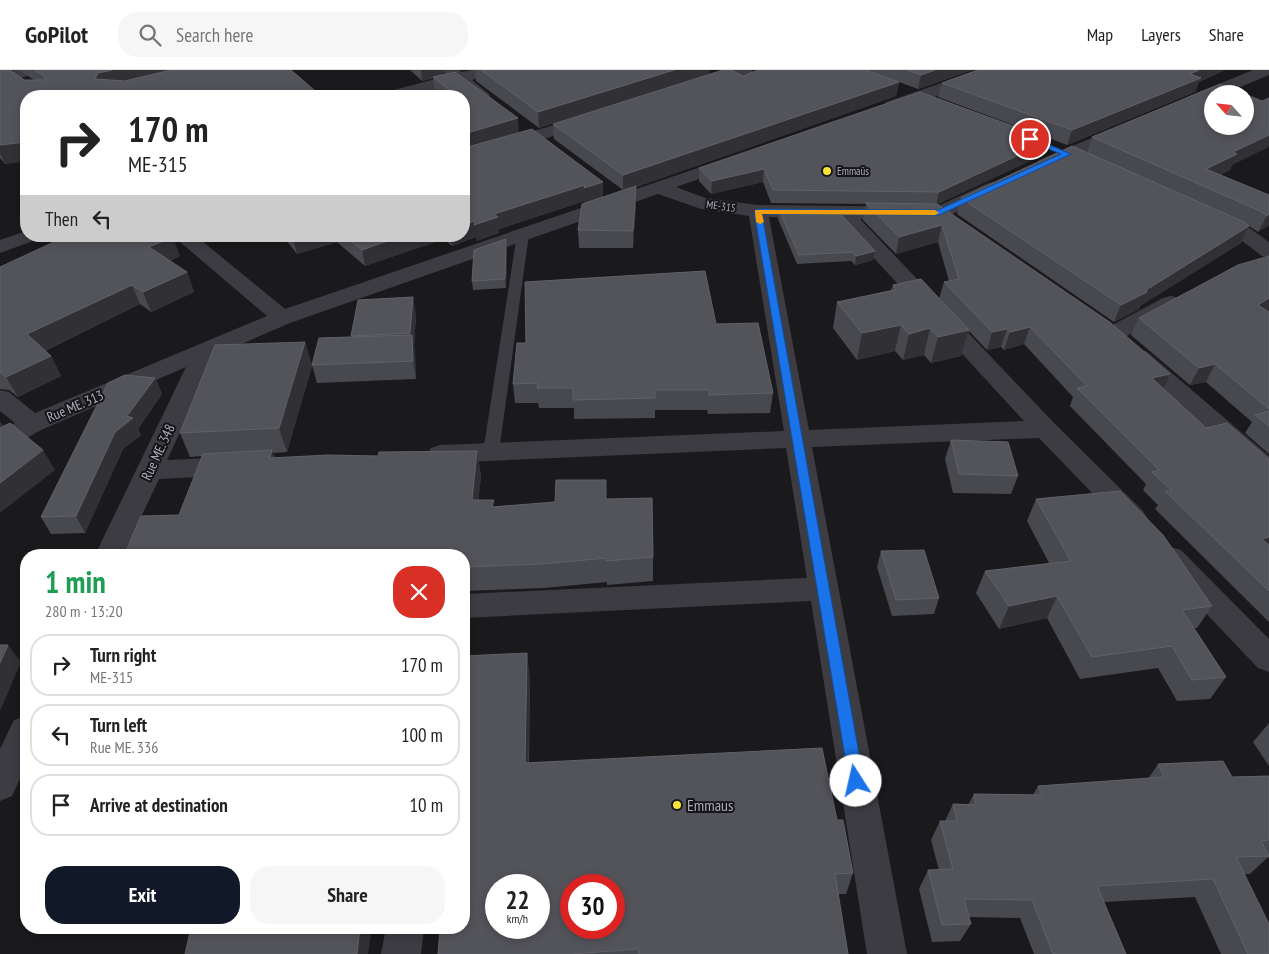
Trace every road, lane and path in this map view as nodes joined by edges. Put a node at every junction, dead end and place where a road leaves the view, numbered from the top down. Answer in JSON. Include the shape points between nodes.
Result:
{"nodes":[{"id":1,"x":489,"y":70,"type":"edge"},
{"id":2,"x":745,"y":70,"type":"edge"},
{"id":3,"x":994,"y":70,"type":"edge"},
{"id":4,"x":1267,"y":70,"type":"edge"},
{"id":5,"x":454,"y":74,"type":"edge"},
{"id":6,"x":688,"y":88,"type":"edge"},
{"id":7,"x":894,"y":88,"type":"edge"},
{"id":8,"x":409,"y":90,"type":"edge"},
{"id":9,"x":920,"y":97,"type":"junction"},
{"id":10,"x":498,"y":107,"type":"edge"},
{"id":11,"x":947,"y":107,"type":"edge"},
{"id":12,"x":1176,"y":108,"type":"edge"},
{"id":13,"x":873,"y":113,"type":"edge"},
{"id":14,"x":603,"y":115,"type":"edge"},
{"id":15,"x":1140,"y":123,"type":"edge"},
{"id":16,"x":522,"y":125,"type":"dead end"},
{"id":17,"x":537,"y":136,"type":"junction"},
{"id":18,"x":1049,"y":146,"type":"edge"},
{"id":19,"x":552,"y":148,"type":"edge"},
{"id":20,"x":1067,"y":154,"type":"junction"},
{"id":21,"x":470,"y":155,"type":"edge"},
{"id":22,"x":752,"y":155,"type":"edge"},
{"id":23,"x":1094,"y":165,"type":"edge"},
{"id":24,"x":1033,"y":169,"type":"edge"},
{"id":25,"x":1008,"y":181,"type":"edge"},
{"id":26,"x":658,"y":187,"type":"junction"},
{"id":27,"x":758,"y":211,"type":"junction"},
{"id":28,"x":939,"y":212,"type":"junction"},
{"id":29,"x":843,"y":213,"type":"junction"},
{"id":30,"x":1200,"y":213,"type":"edge"},
{"id":31,"x":963,"y":229,"type":"edge"},
{"id":32,"x":524,"y":234,"type":"junction"},
{"id":33,"x":20,"y":240,"type":"edge"},
{"id":34,"x":190,"y":242,"type":"edge"},
{"id":35,"x":0,"y":248,"type":"edge"},
{"id":36,"x":1264,"y":254,"type":"edge"},
{"id":37,"x":1190,"y":293,"type":"edge"},
{"id":38,"x":282,"y":318,"type":"junction"},
{"id":39,"x":207,"y":349,"type":"junction"},
{"id":40,"x":0,"y":398,"type":"edge"},
{"id":41,"x":32,"y":424,"type":"junction"},
{"id":42,"x":1045,"y":429,"type":"junction"},
{"id":43,"x":797,"y":440,"type":"junction"},
{"id":44,"x":0,"y":442,"type":"edge"},
{"id":45,"x":491,"y":452,"type":"junction"},
{"id":46,"x":413,"y":456,"type":"edge"},
{"id":47,"x":257,"y":464,"type":"edge"},
{"id":48,"x":150,"y":470,"type":"junction"},
{"id":49,"x":1269,"y":470,"type":"edge"},
{"id":50,"x":112,"y":549,"type":"edge"},
{"id":51,"x":823,"y":588,"type":"junction"},
{"id":52,"x":470,"y":606,"type":"edge"},
{"id":53,"x":1269,"y":659,"type":"edge"},
{"id":54,"x":20,"y":743,"type":"edge"},
{"id":55,"x":0,"y":785,"type":"edge"},
{"id":56,"x":405,"y":934,"type":"edge"},
{"id":57,"x":401,"y":954,"type":"edge"},
{"id":58,"x":887,"y":954,"type":"edge"}],
"edges":[{"from":1,"to":5,"type":"street"},
{"from":2,"to":6,"type":"street"},
{"from":3,"to":9,"type":"street"},
{"from":4,"to":12,"type":"street"},
{"from":5,"to":8,"type":"street"},
{"from":5,"to":10,"type":"street"},
{"from":7,"to":9,"type":"street"},
{"from":9,"to":11,"type":"street"},
{"from":9,"to":13,"type":"street"},
{"from":14,"to":17,"type":"street"},
{"from":15,"to":20,"type":"street"},
{"from":16,"to":17,"type":"street"},
{"from":17,"to":19,"type":"street"},
{"from":17,"to":21,"type":"street"},
{"from":18,"to":20,"type":"street"},
{"from":20,"to":23,"type":"street"},
{"from":20,"to":24,"type":"street"},
{"from":22,"to":26,"type":"street","name":"Rue ME. 313"},
{"from":25,"to":28,"type":"street","name":"ME-315"},
{"from":26,"to":27,"type":"street","name":"ME-315","via":[[701,203]]},
{"from":26,"to":32,"type":"street","name":"Rue ME. 313","via":[[614,194]]},
{"from":27,"to":29,"type":"street","name":"ME-315"},
{"from":27,"to":43,"type":"street"},
{"from":28,"to":29,"type":"street","name":"ME-315"},
{"from":28,"to":31,"type":"street"},
{"from":29,"to":42,"type":"street"},
{"from":30,"to":36,"type":"street","via":[[1244,233]]},
{"from":32,"to":38,"type":"street","name":"Rue ME. 313"},
{"from":32,"to":45,"type":"lane"},
{"from":33,"to":35,"type":"street"},
{"from":34,"to":38,"type":"street"},
{"from":37,"to":49,"type":"street","via":[[1105,328]]},
{"from":38,"to":39,"type":"street","name":"Rue ME. 313"},
{"from":39,"to":41,"type":"street","name":"Rue ME. 313"},
{"from":39,"to":48,"type":"street","name":"Rue ME. 348"},
{"from":40,"to":41,"type":"street"},
{"from":41,"to":44,"type":"street","name":"Rue ME. 313"},
{"from":42,"to":43,"type":"street"},
{"from":42,"to":53,"type":"street"},
{"from":43,"to":45,"type":"street"},
{"from":43,"to":51,"type":"street"},
{"from":45,"to":46,"type":"street"},
{"from":47,"to":48,"type":"street"},
{"from":48,"to":50,"type":"street","name":"Rue ME. 348"},
{"from":51,"to":52,"type":"street"},
{"from":51,"to":58,"type":"street"},
{"from":54,"to":55,"type":"street"},
{"from":56,"to":57,"type":"street"}]}
